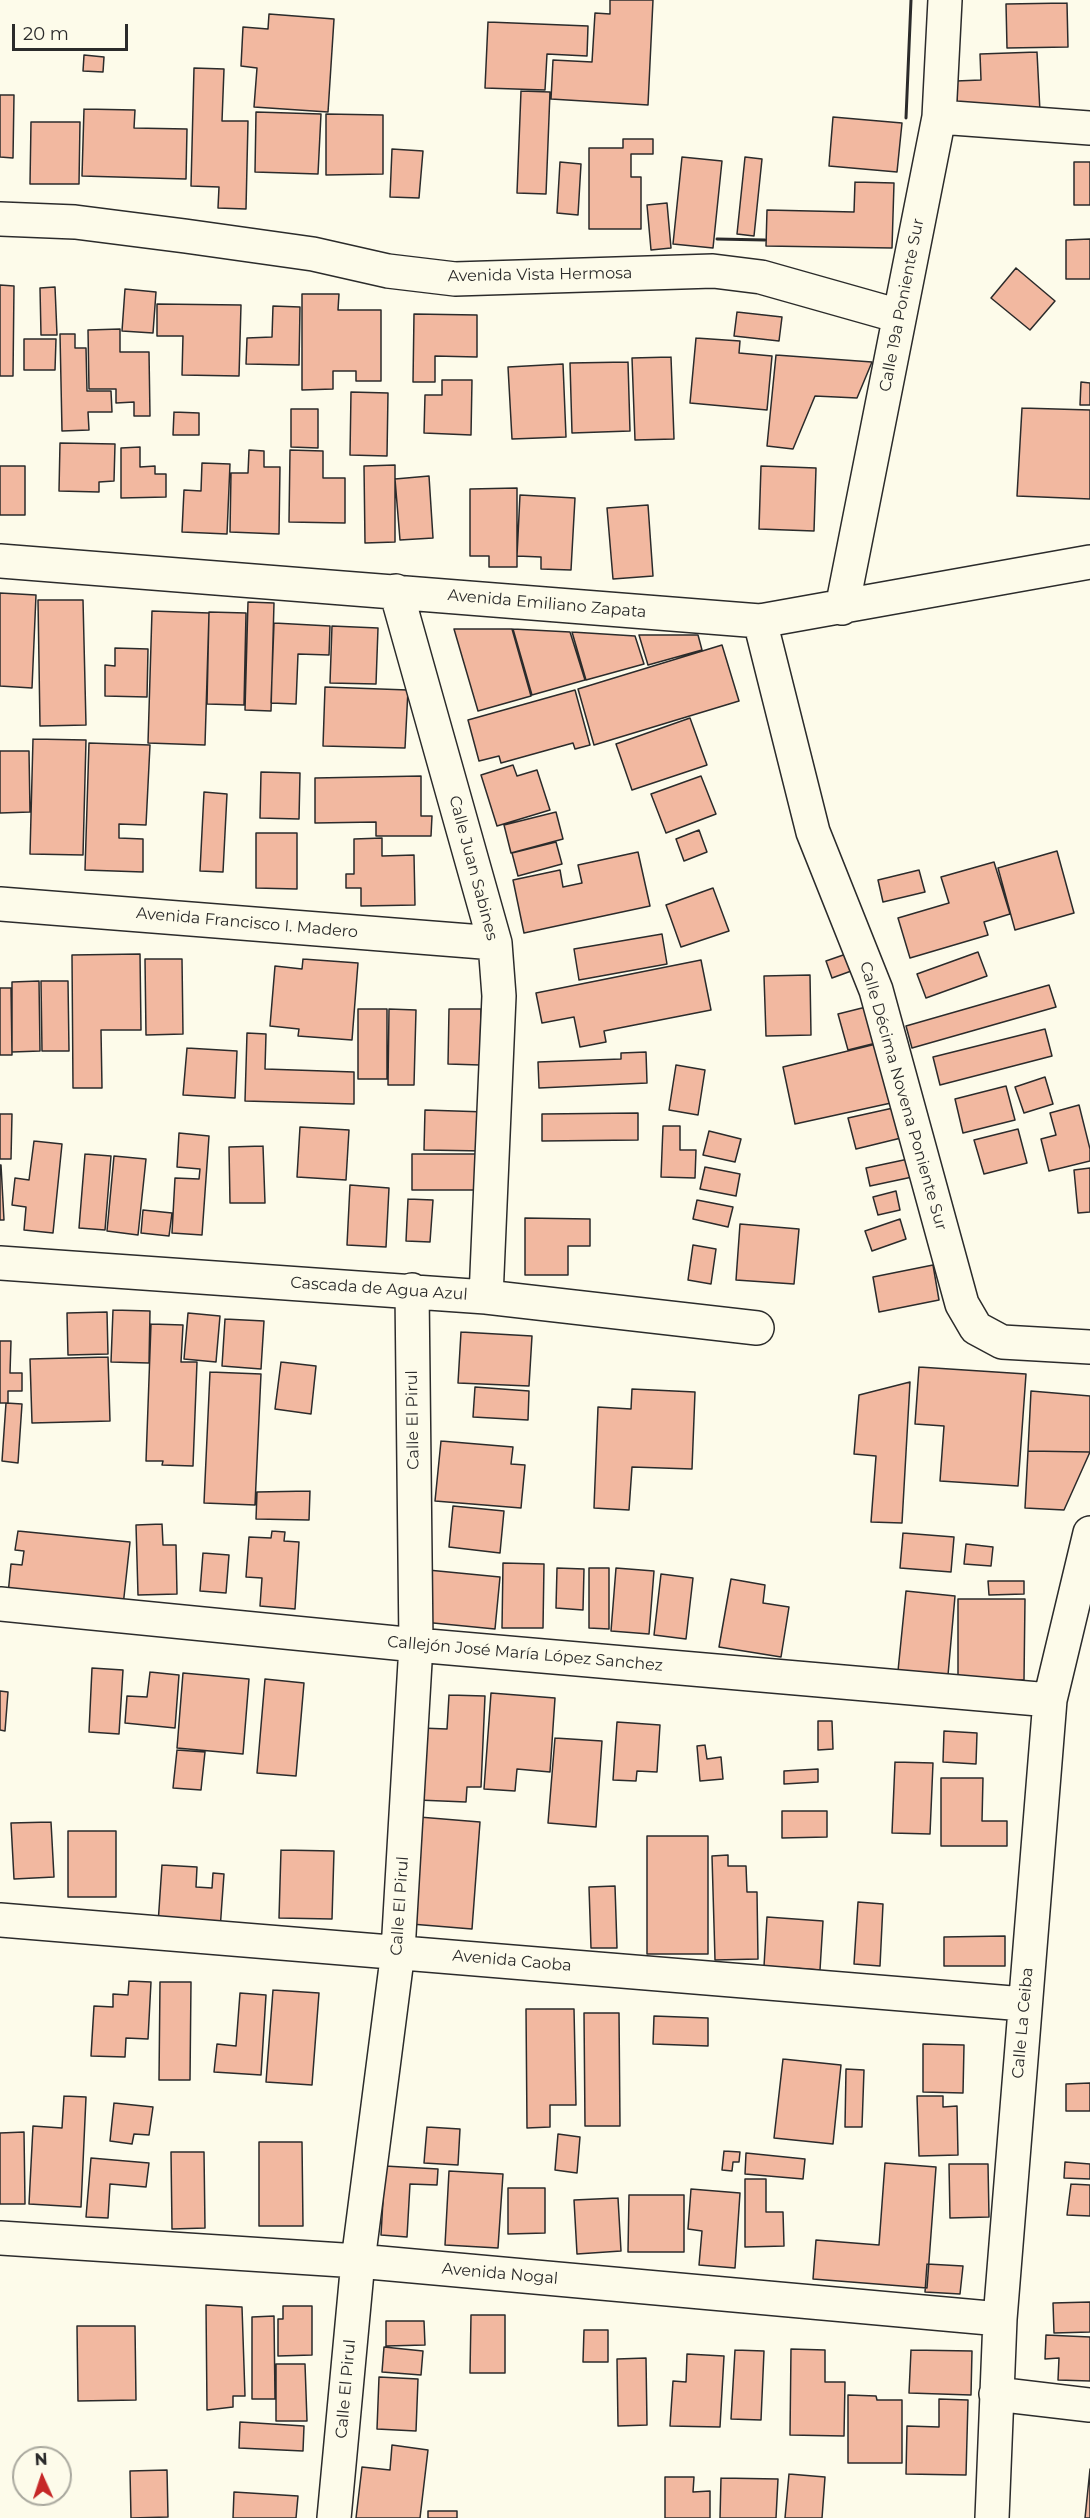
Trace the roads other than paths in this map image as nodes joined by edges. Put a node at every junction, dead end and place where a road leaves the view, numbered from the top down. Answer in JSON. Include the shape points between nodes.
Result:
{"nodes":[{"id":1,"x":945,"y":0,"type":"edge"},
{"id":2,"x":939,"y":117,"type":"junction"},
{"id":3,"x":1090,"y":128,"type":"edge"},
{"id":4,"x":0,"y":219,"type":"edge"},
{"id":5,"x":899,"y":316,"type":"junction"},
{"id":6,"x":0,"y":561,"type":"edge"},
{"id":7,"x":1090,"y":562,"type":"edge"},
{"id":8,"x":396,"y":591,"type":"junction"},
{"id":9,"x":842,"y":608,"type":"junction"},
{"id":10,"x":760,"y":621,"type":"junction"},
{"id":11,"x":0,"y":904,"type":"edge"},
{"id":12,"x":495,"y":943,"type":"junction"},
{"id":13,"x":0,"y":1263,"type":"edge"},
{"id":14,"x":412,"y":1290,"type":"junction"},
{"id":15,"x":486,"y":1297,"type":"junction"},
{"id":16,"x":757,"y":1328,"type":"dead end"},
{"id":17,"x":1090,"y":1347,"type":"edge"},
{"id":18,"x":1090,"y":1533,"type":"edge"},
{"id":19,"x":0,"y":1604,"type":"edge"},
{"id":20,"x":416,"y":1645,"type":"junction"},
{"id":21,"x":1050,"y":1700,"type":"junction"},
{"id":22,"x":0,"y":1920,"type":"edge"},
{"id":23,"x":398,"y":1952,"type":"junction"},
{"id":24,"x":1024,"y":2004,"type":"junction"},
{"id":25,"x":0,"y":2238,"type":"edge"},
{"id":26,"x":358,"y":2261,"type":"junction"},
{"id":27,"x":1000,"y":2319,"type":"junction"},
{"id":28,"x":996,"y":2394,"type":"junction"},
{"id":29,"x":1090,"y":2405,"type":"edge"},
{"id":30,"x":334,"y":2518,"type":"edge"},
{"id":31,"x":992,"y":2518,"type":"edge"}],
"edges":[{"from":1,"to":2,"type":"street","name":"Calle 19a Poniente Sur"},
{"from":2,"to":3,"type":"street"},
{"from":2,"to":5,"type":"street","name":"Calle 19a Poniente Sur"},
{"from":4,"to":5,"type":"street","name":"Avenida Vista Hermosa","via":[[75,222],[185,236],[455,279],[713,271],[761,277]]},
{"from":5,"to":9,"type":"street","name":"Calle 19a Poniente Sur"},
{"from":6,"to":8,"type":"street","name":"Avenida Emiliano Zapata"},
{"from":7,"to":9,"type":"street","name":"Avenida Emiliano Zapata"},
{"from":8,"to":10,"type":"street","name":"Avenida Emiliano Zapata"},
{"from":8,"to":12,"type":"street","name":"Calle Juan Sabines"},
{"from":9,"to":10,"type":"street","name":"Avenida Emiliano Zapata"},
{"from":10,"to":17,"type":"street","name":"Calle Décima Novena Poniente Sur","via":[[813,832],[876,990],[962,1304],[976,1328],[1002,1342]]},
{"from":11,"to":12,"type":"street","name":"Avenida Francisco I. Madero"},
{"from":12,"to":15,"type":"street","name":"Calle Juan Sabines","via":[[499,996]]},
{"from":13,"to":14,"type":"street","name":"Cascada de Agua Azul"},
{"from":14,"to":15,"type":"street","name":"Cascada de Agua Azul"},
{"from":14,"to":20,"type":"street","name":"Calle El Pirul"},
{"from":15,"to":16,"type":"street","name":"Cascada de Agua Azul"},
{"from":18,"to":21,"type":"street","name":"Calle La Ceiba"},
{"from":19,"to":20,"type":"street","name":"Callejón José María López Sanchez"},
{"from":20,"to":21,"type":"street","name":"Callejón José María López Sanchez"},
{"from":20,"to":23,"type":"street","name":"Calle El Pirul"},
{"from":21,"to":24,"type":"street","name":"Calle La Ceiba"},
{"from":22,"to":23,"type":"street","name":"Avenida Caoba"},
{"from":23,"to":24,"type":"street","name":"Avenida Caoba"},
{"from":23,"to":26,"type":"street","name":"Calle El Pirul"},
{"from":24,"to":27,"type":"street","name":"Calle La Ceiba"},
{"from":25,"to":26,"type":"street","name":"Avenida Nogal"},
{"from":26,"to":27,"type":"street","name":"Avenida Nogal"},
{"from":26,"to":30,"type":"street","name":"Calle El Pirul"},
{"from":27,"to":28,"type":"street","name":"Calle La Ceiba"},
{"from":28,"to":29,"type":"street"},
{"from":28,"to":31,"type":"street","name":"Calle La Ceiba"}]}
